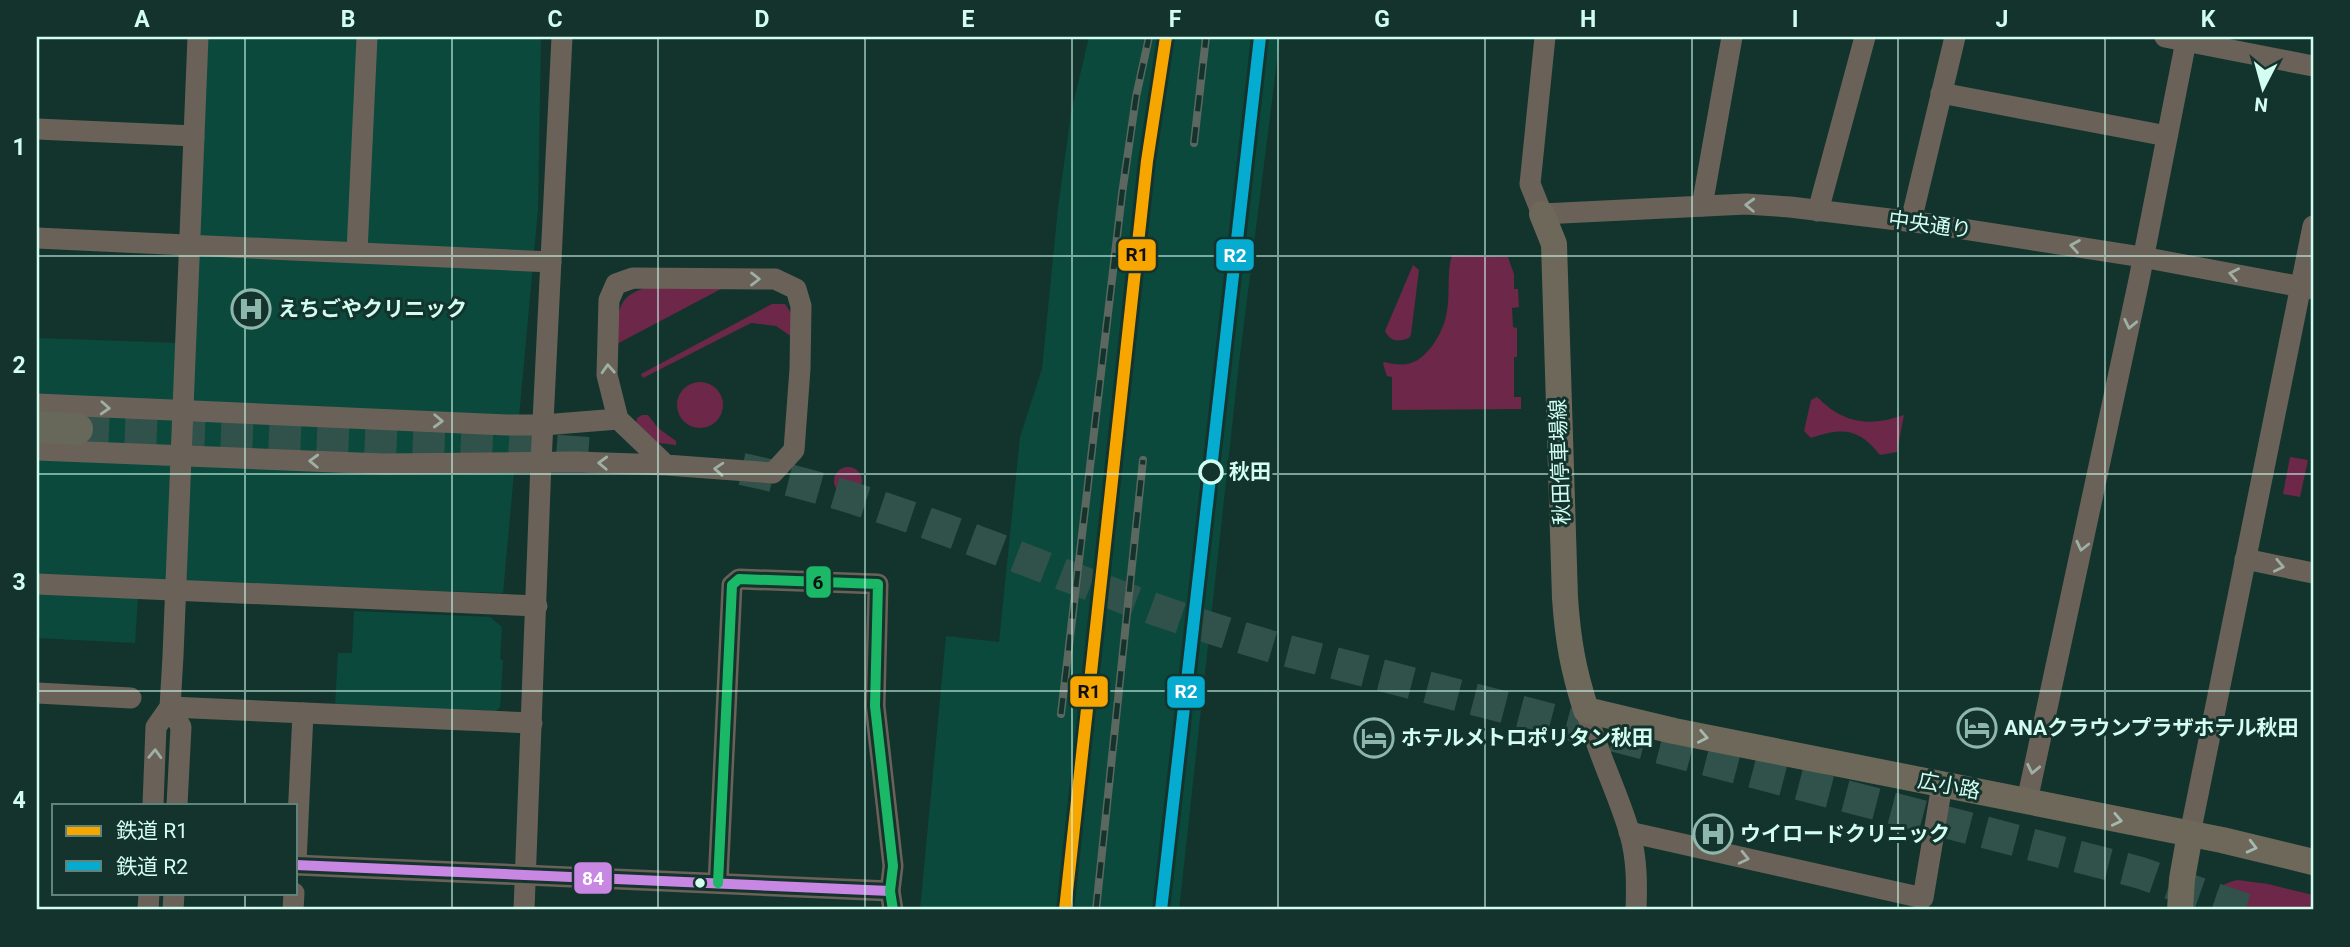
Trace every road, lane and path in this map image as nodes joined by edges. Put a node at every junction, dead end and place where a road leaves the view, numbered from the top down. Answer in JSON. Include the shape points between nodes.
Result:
{"nodes":[{"id":1,"x":198,"y":37,"type":"edge"},
{"id":2,"x":367,"y":37,"type":"edge"},
{"id":3,"x":562,"y":37,"type":"edge"},
{"id":4,"x":1545,"y":37,"type":"edge"},
{"id":5,"x":1732,"y":37,"type":"edge"},
{"id":6,"x":1865,"y":37,"type":"edge"},
{"id":7,"x":1955,"y":37,"type":"edge"},
{"id":8,"x":2176,"y":39,"type":"edge"},
{"id":9,"x":2313,"y":66,"type":"edge"},
{"id":10,"x":1941,"y":93,"type":"junction"},
{"id":11,"x":37,"y":129,"type":"edge"},
{"id":12,"x":194,"y":136,"type":"junction"},
{"id":13,"x":2167,"y":136,"type":"junction"},
{"id":14,"x":1702,"y":206,"type":"junction"},
{"id":15,"x":1818,"y":211,"type":"junction"},
{"id":16,"x":1542,"y":214,"type":"junction"},
{"id":17,"x":1911,"y":221,"type":"junction"},
{"id":18,"x":2313,"y":226,"type":"edge"},
{"id":19,"x":37,"y":238,"type":"edge"},
{"id":20,"x":190,"y":246,"type":"junction"},
{"id":21,"x":357,"y":253,"type":"junction"},
{"id":22,"x":2142,"y":257,"type":"junction"},
{"id":23,"x":551,"y":262,"type":"junction"},
{"id":24,"x":2307,"y":288,"type":"edge"},
{"id":25,"x":37,"y":404,"type":"edge"},
{"id":26,"x":183,"y":412,"type":"junction"},
{"id":27,"x":618,"y":419,"type":"junction"},
{"id":28,"x":543,"y":425,"type":"junction"},
{"id":29,"x":37,"y":427,"type":"edge"},
{"id":30,"x":77,"y":429,"type":"tunnel mouth"},
{"id":31,"x":37,"y":450,"type":"edge"},
{"id":32,"x":181,"y":456,"type":"junction"},
{"id":33,"x":541,"y":461,"type":"junction"},
{"id":34,"x":666,"y":465,"type":"junction"},
{"id":35,"x":2245,"y":559,"type":"junction"},
{"id":36,"x":2313,"y":573,"type":"edge"},
{"id":37,"x":37,"y":584,"type":"edge"},
{"id":38,"x":176,"y":590,"type":"junction"},
{"id":39,"x":537,"y":606,"type":"junction"},
{"id":40,"x":37,"y":693,"type":"edge"},
{"id":41,"x":131,"y":698,"type":"dead end"},
{"id":42,"x":170,"y":707,"type":"junction"},
{"id":43,"x":1586,"y":710,"type":"junction"},
{"id":44,"x":303,"y":713,"type":"junction"},
{"id":45,"x":532,"y":723,"type":"junction"},
{"id":46,"x":1942,"y":785,"type":"junction"},
{"id":47,"x":2027,"y":801,"type":"junction"},
{"id":48,"x":153,"y":804,"type":"edge"},
{"id":49,"x":177,"y":804,"type":"edge"},
{"id":50,"x":298,"y":821,"type":"edge"},
{"id":51,"x":1629,"y":832,"type":"junction"},
{"id":52,"x":2190,"y":834,"type":"junction"},
{"id":53,"x":2313,"y":862,"type":"edge"},
{"id":54,"x":298,"y":864,"type":"edge"},
{"id":55,"x":526,"y":874,"type":"junction"},
{"id":56,"x":718,"y":883,"type":"junction"},
{"id":57,"x":892,"y":900,"type":"edge"},
{"id":58,"x":524,"y":910,"type":"edge"},
{"id":59,"x":1636,"y":910,"type":"edge"},
{"id":60,"x":2179,"y":910,"type":"edge"}],
"edges":[{"from":1,"to":12,"type":"street"},
{"from":2,"to":21,"type":"street"},
{"from":3,"to":23,"type":"street"},
{"from":4,"to":16,"type":"street","via":[[1531,184]]},
{"from":5,"to":14,"type":"street"},
{"from":6,"to":15,"type":"street"},
{"from":7,"to":10,"type":"street"},
{"from":8,"to":9,"type":"street"},
{"from":8,"to":13,"type":"street"},
{"from":10,"to":13,"type":"street"},
{"from":10,"to":17,"type":"street"},
{"from":11,"to":12,"type":"street"},
{"from":12,"to":20,"type":"street"},
{"from":13,"to":22,"type":"street"},
{"from":15,"to":14,"type":"street","name":"中央通り","one_way":true,"via":[[1746,204]]},
{"from":14,"to":16,"type":"street","name":"中央通り"},
{"from":15,"to":17,"type":"street","name":"中央通り"},
{"from":16,"to":43,"type":"main road","name":"秋田停車場線","via":[[1554,244],[1566,611],[1573,670]]},
{"from":22,"to":17,"type":"street","name":"中央通り","one_way":true},
{"from":18,"to":24,"type":"street"},
{"from":19,"to":20,"type":"street"},
{"from":20,"to":21,"type":"street"},
{"from":20,"to":26,"type":"street"},
{"from":21,"to":23,"type":"street"},
{"from":24,"to":22,"type":"street","name":"中央通り","one_way":true},
{"from":22,"to":47,"type":"street","one_way":true},
{"from":23,"to":28,"type":"street"},
{"from":24,"to":35,"type":"street"},
{"from":25,"to":26,"type":"street","one_way":true},
{"from":26,"to":28,"type":"street","one_way":true},
{"from":26,"to":32,"type":"street"},
{"from":27,"to":28,"type":"street"},
{"from":27,"to":34,"type":"street"},
{"from":27,"to":34,"type":"street","one_way":true,"via":[[607,375],[609,300],[616,284],[633,278],[775,279],[796,289],[801,306],[794,450],[773,472]]},
{"from":28,"to":33,"type":"street"},
{"from":29,"to":30,"type":"highway"},
{"from":31,"to":32,"type":"street"},
{"from":33,"to":32,"type":"street","one_way":true,"via":[[383,464]]},
{"from":32,"to":38,"type":"street"},
{"from":34,"to":33,"type":"street","one_way":true},
{"from":33,"to":39,"type":"street"},
{"from":35,"to":36,"type":"street","one_way":true},
{"from":35,"to":52,"type":"street"},
{"from":37,"to":38,"type":"street"},
{"from":38,"to":39,"type":"street"},
{"from":38,"to":42,"type":"street"},
{"from":39,"to":45,"type":"street"},
{"from":40,"to":41,"type":"street"},
{"from":42,"to":44,"type":"street"},
{"from":48,"to":42,"type":"street","one_way":true,"via":[[156,727]]},
{"from":42,"to":49,"type":"street","via":[[181,727]]},
{"from":43,"to":46,"type":"main road","name":"広小路","one_way":true},
{"from":43,"to":51,"type":"street"},
{"from":44,"to":45,"type":"street"},
{"from":44,"to":50,"type":"street"},
{"from":45,"to":55,"type":"street"},
{"from":46,"to":47,"type":"main road","name":"広小路"},
{"from":51,"to":46,"type":"street","one_way":true,"via":[[1923,898]]},
{"from":47,"to":52,"type":"main road","name":"広小路","one_way":true},
{"from":51,"to":59,"type":"street","via":[[1637,874]]},
{"from":52,"to":53,"type":"main road","name":"広小路","one_way":true},
{"from":52,"to":60,"type":"main road"},
{"from":54,"to":55,"type":"street"},
{"from":55,"to":56,"type":"street"},
{"from":55,"to":58,"type":"street"},
{"from":56,"to":57,"type":"street"},
{"from":56,"to":57,"type":"street","via":[[732,585],[739,579],[878,584],[874,706],[893,866]]}]}
